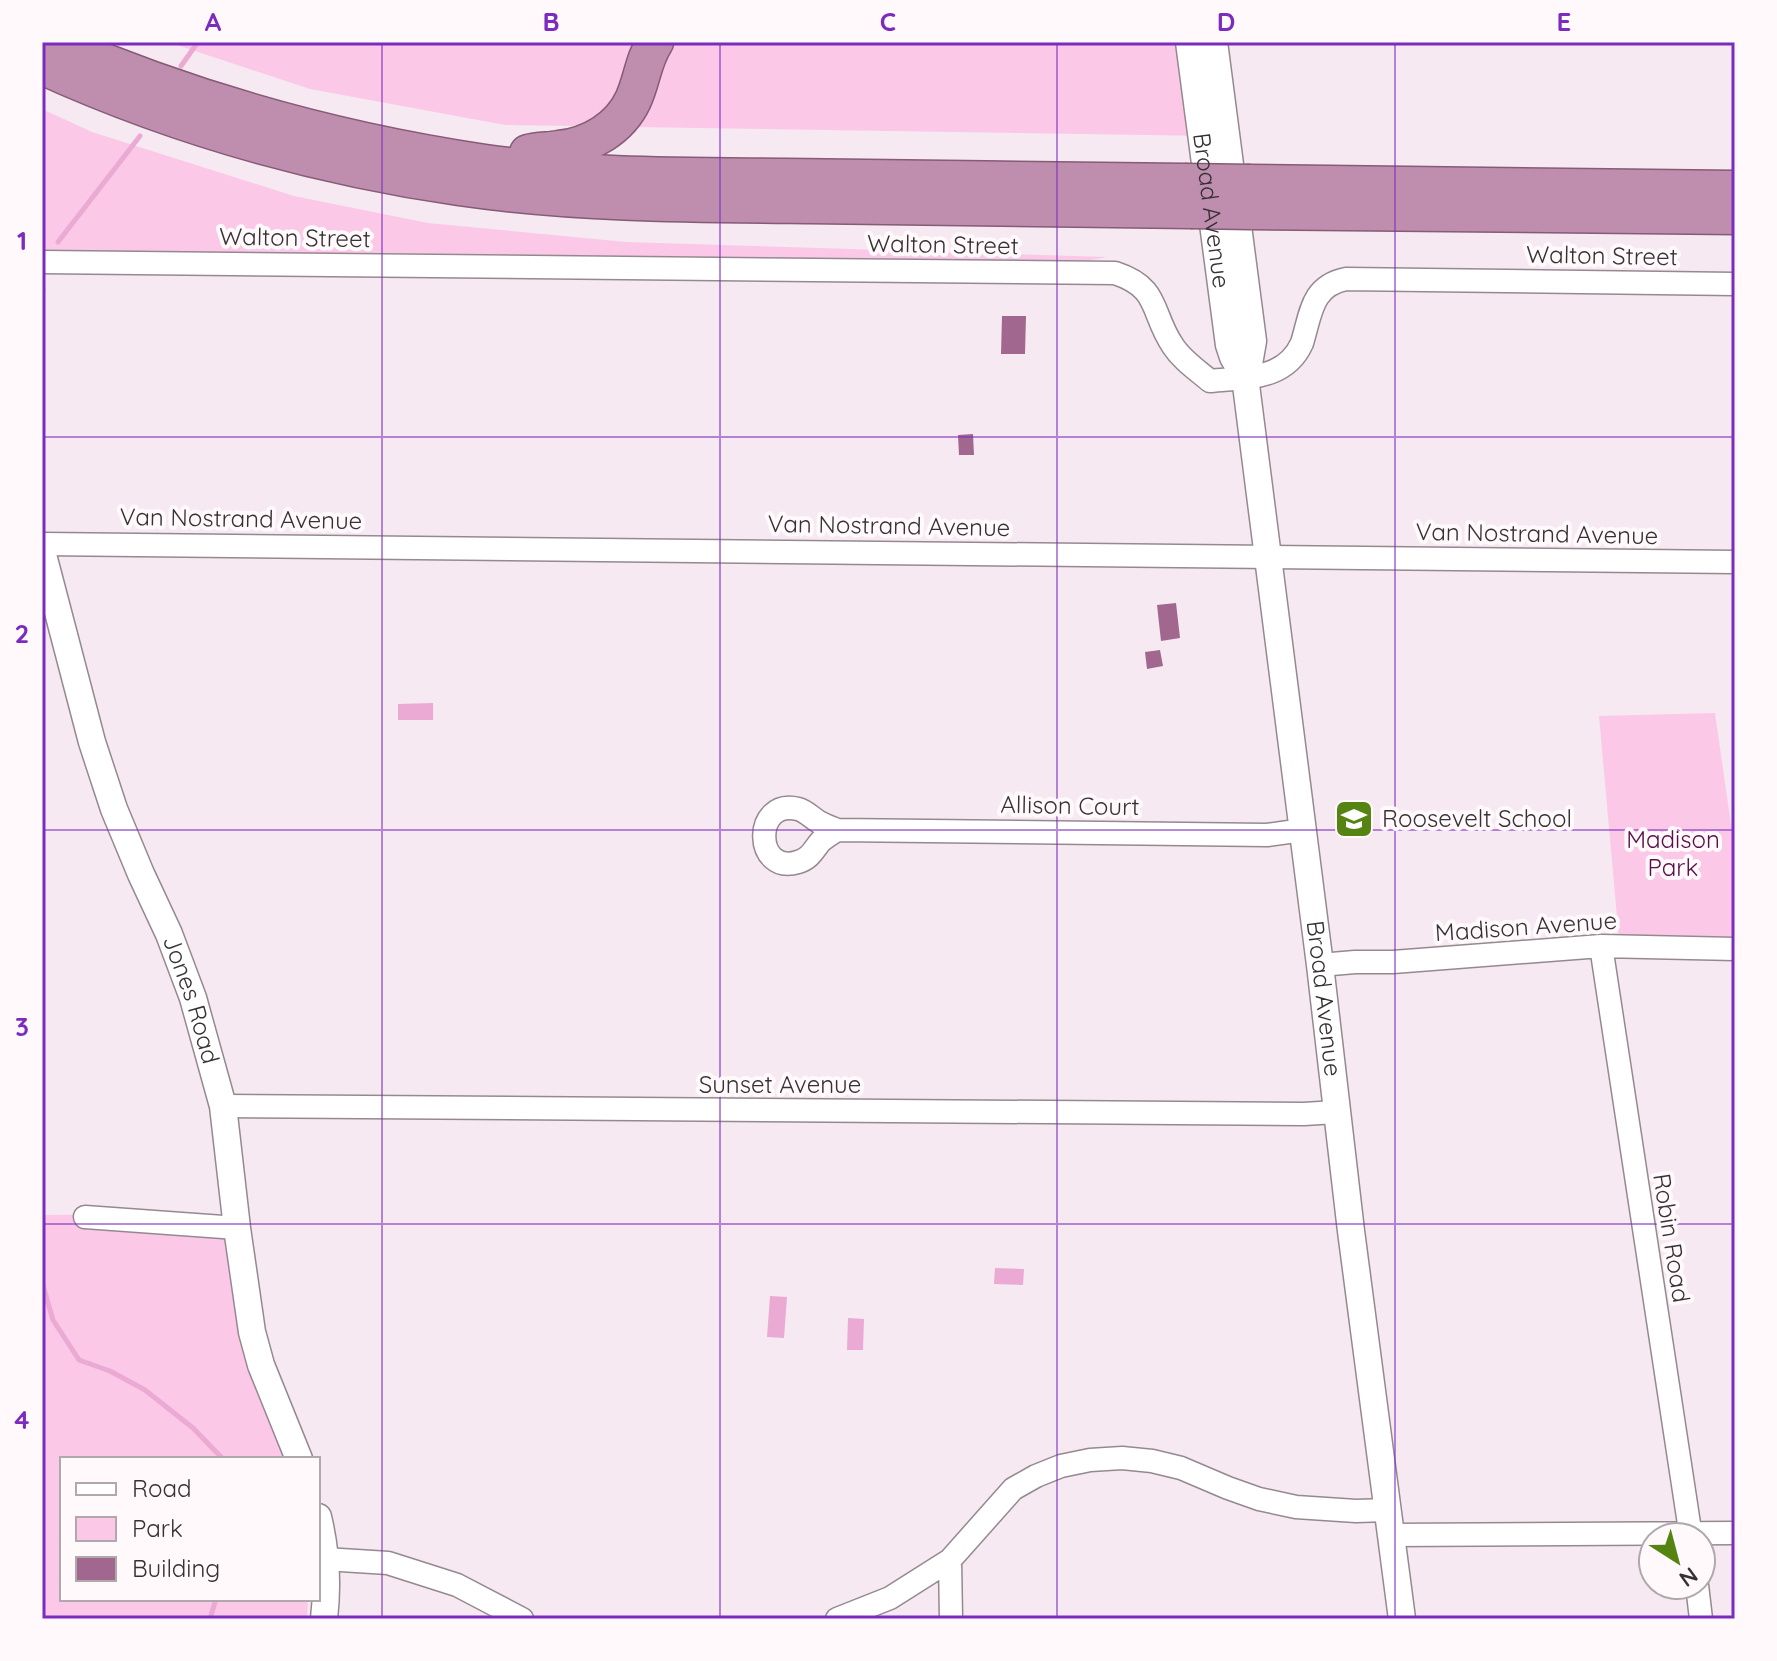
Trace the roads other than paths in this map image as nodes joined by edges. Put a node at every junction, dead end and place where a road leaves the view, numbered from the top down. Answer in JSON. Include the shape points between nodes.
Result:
{"nodes":[{"id":1,"x":56,"y":42,"type":"edge"},
{"id":2,"x":655,"y":42,"type":"edge"},
{"id":3,"x":1189,"y":42,"type":"edge"},
{"id":4,"x":1214,"y":42,"type":"edge"},
{"id":5,"x":42,"y":66,"type":"edge"},
{"id":6,"x":486,"y":163,"type":"junction"},
{"id":7,"x":1735,"y":189,"type":"edge"},
{"id":8,"x":1188,"y":196,"type":"junction"},
{"id":9,"x":1251,"y":197,"type":"junction"},
{"id":10,"x":1735,"y":216,"type":"edge"},
{"id":11,"x":42,"y":262,"type":"edge"},
{"id":12,"x":1735,"y":284,"type":"edge"},
{"id":13,"x":1245,"y":377,"type":"junction"},
{"id":14,"x":42,"y":544,"type":"edge"},
{"id":15,"x":42,"y":551,"type":"edge"},
{"id":16,"x":1268,"y":557,"type":"junction"},
{"id":17,"x":1735,"y":562,"type":"edge"},
{"id":18,"x":837,"y":830,"type":"dead end"},
{"id":19,"x":1303,"y":830,"type":"junction"},
{"id":20,"x":1601,"y":946,"type":"junction"},
{"id":21,"x":1735,"y":949,"type":"edge"},
{"id":22,"x":1320,"y":965,"type":"junction"},
{"id":23,"x":223,"y":1106,"type":"junction"},
{"id":24,"x":1336,"y":1112,"type":"junction"},
{"id":25,"x":85,"y":1217,"type":"dead end"},
{"id":26,"x":237,"y":1228,"type":"junction"},
{"id":27,"x":298,"y":1457,"type":"edge"},
{"id":28,"x":1689,"y":1521,"type":"edge"},
{"id":29,"x":1389,"y":1522,"type":"junction"},
{"id":30,"x":320,"y":1526,"type":"edge"},
{"id":31,"x":1637,"y":1533,"type":"edge"},
{"id":32,"x":325,"y":1559,"type":"junction"},
{"id":33,"x":950,"y":1560,"type":"junction"},
{"id":34,"x":324,"y":1619,"type":"edge"},
{"id":35,"x":522,"y":1619,"type":"edge"},
{"id":36,"x":837,"y":1619,"type":"edge"},
{"id":37,"x":951,"y":1619,"type":"edge"},
{"id":38,"x":1402,"y":1619,"type":"edge"}],
"edges":[{"from":1,"to":6,"type":"highway","via":[[269,119]]},
{"from":2,"to":6,"type":"highway","via":[[633,100],[610,129],[573,147]]},
{"from":3,"to":13,"type":"street","name":"Broad Avenue","via":[[1229,345]]},
{"from":4,"to":13,"type":"street","name":"Broad Avenue","via":[[1253,341]]},
{"from":5,"to":8,"type":"highway","via":[[142,106],[266,146],[374,172],[492,191],[656,203]]},
{"from":6,"to":8,"type":"highway","via":[[580,172]]},
{"from":7,"to":9,"type":"highway"},
{"from":8,"to":9,"type":"highway","bridge":true},
{"from":9,"to":10,"type":"highway"},
{"from":11,"to":13,"type":"street","name":"Walton Street","via":[[1115,273],[1145,290],[1174,347],[1210,381]]},
{"from":12,"to":13,"type":"street","name":"Walton Street","via":[[1346,279],[1317,295],[1302,343],[1287,365]]},
{"from":13,"to":16,"type":"street","name":"Broad Avenue"},
{"from":14,"to":16,"type":"street","name":"Van Nostrand Avenue"},
{"from":15,"to":23,"type":"street","name":"Jones Road","via":[[92,742],[114,809],[193,998]]},
{"from":16,"to":17,"type":"street","name":"Van Nostrand Avenue"},
{"from":16,"to":19,"type":"street","name":"Broad Avenue"},
{"from":18,"to":19,"type":"street","name":"Allison Court","via":[[1251,835]]},
{"from":19,"to":22,"type":"street","name":"Broad Avenue"},
{"from":20,"to":21,"type":"street","name":"Madison Avenue"},
{"from":20,"to":22,"type":"street","name":"Madison Avenue"},
{"from":20,"to":28,"type":"street","name":"Robin Road"},
{"from":22,"to":24,"type":"street","name":"Broad Avenue"},
{"from":23,"to":24,"type":"street","name":"Sunset Avenue"},
{"from":23,"to":26,"type":"street","name":"Jones Road"},
{"from":24,"to":29,"type":"street","name":"Broad Avenue"},
{"from":25,"to":26,"type":"street"},
{"from":26,"to":27,"type":"street","name":"Jones Road","via":[[252,1332]]},
{"from":29,"to":31,"type":"street"},
{"from":29,"to":33,"type":"street","via":[[1356,1511],[1259,1499],[1152,1461],[1090,1460],[1061,1466],[1013,1489]]},
{"from":29,"to":38,"type":"street","name":"Broad Avenue"},
{"from":30,"to":32,"type":"street"},
{"from":32,"to":34,"type":"street"},
{"from":32,"to":35,"type":"street","via":[[388,1563],[457,1585]]},
{"from":33,"to":36,"type":"street","via":[[890,1598]]},
{"from":33,"to":37,"type":"street"}]}
